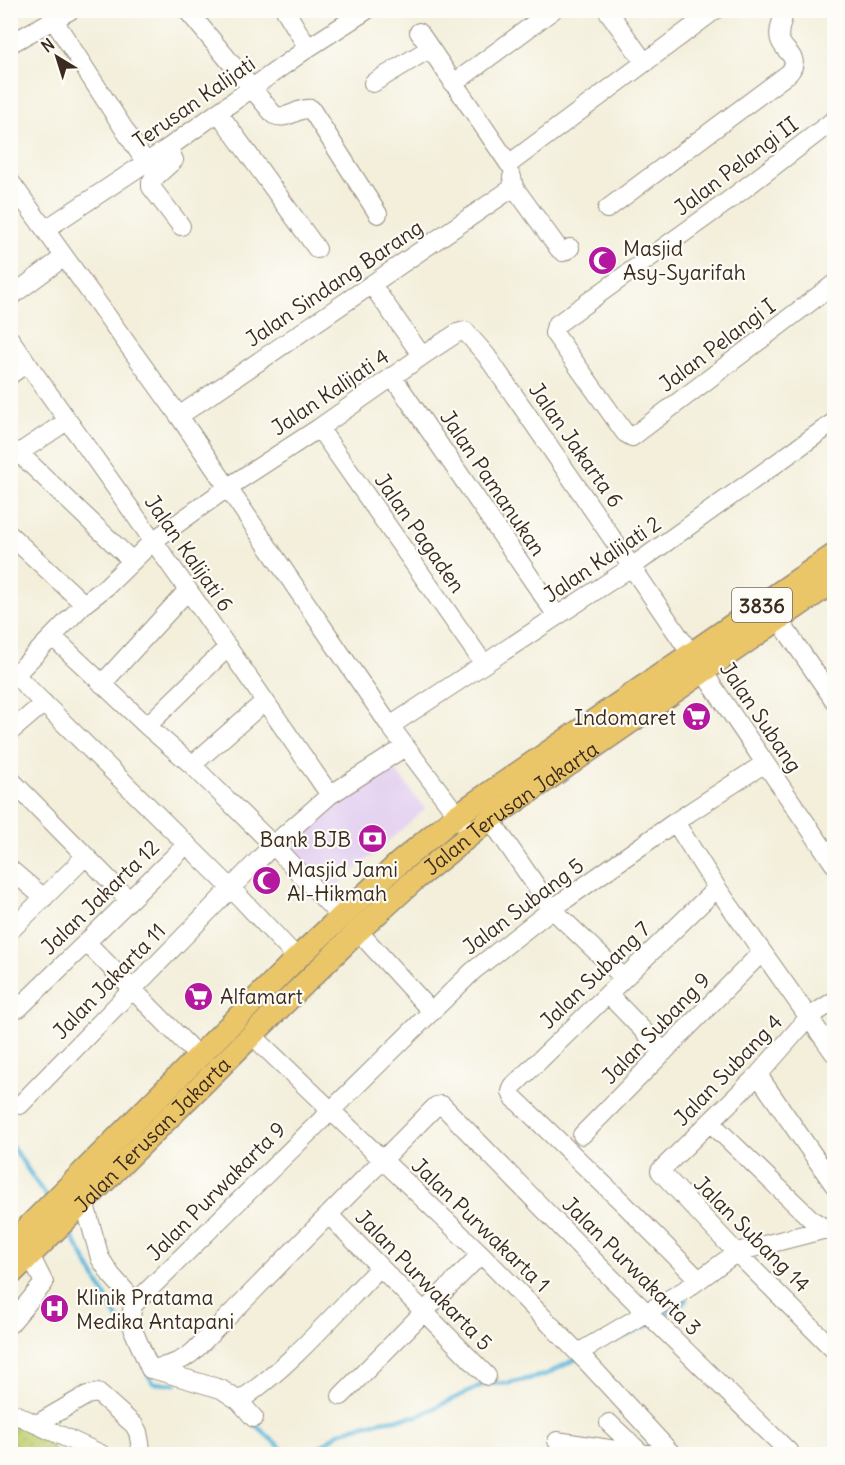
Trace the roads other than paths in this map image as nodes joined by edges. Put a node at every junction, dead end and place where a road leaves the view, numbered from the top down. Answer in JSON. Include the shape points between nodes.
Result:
{"nodes":[{"id":1,"x":71,"y":10,"type":"edge"},
{"id":2,"x":187,"y":10,"type":"edge"},
{"id":3,"x":285,"y":10,"type":"edge"},
{"id":4,"x":367,"y":10,"type":"edge"},
{"id":5,"x":552,"y":10,"type":"edge"},
{"id":6,"x":608,"y":10,"type":"edge"},
{"id":7,"x":715,"y":10,"type":"edge"},
{"id":8,"x":785,"y":10,"type":"edge"},
{"id":9,"x":54,"y":19,"type":"junction"},
{"id":10,"x":419,"y":32,"type":"dead end"},
{"id":11,"x":10,"y":44,"type":"edge"},
{"id":12,"x":308,"y":48,"type":"junction"},
{"id":13,"x":429,"y":49,"type":"junction"},
{"id":14,"x":645,"y":63,"type":"junction"},
{"id":15,"x":373,"y":83,"type":"dead end"},
{"id":16,"x":453,"y":84,"type":"junction"},
{"id":17,"x":252,"y":89,"type":"junction"},
{"id":18,"x":218,"y":112,"type":"junction"},
{"id":19,"x":834,"y":120,"type":"edge"},
{"id":20,"x":168,"y":148,"type":"junction"},
{"id":21,"x":146,"y":163,"type":"junction"},
{"id":22,"x":509,"y":164,"type":"junction"},
{"id":23,"x":12,"y":186,"type":"edge"},
{"id":24,"x":514,"y":187,"type":"junction"},
{"id":25,"x":607,"y":209,"type":"dead end"},
{"id":26,"x":378,"y":214,"type":"dead end"},
{"id":27,"x":180,"y":226,"type":"dead end"},
{"id":28,"x":45,"y":229,"type":"junction"},
{"id":29,"x":570,"y":248,"type":"dead end"},
{"id":30,"x":317,"y":249,"type":"dead end"},
{"id":31,"x":64,"y":257,"type":"junction"},
{"id":32,"x":834,"y":284,"type":"edge"},
{"id":33,"x":372,"y":285,"type":"junction"},
{"id":34,"x":10,"y":297,"type":"edge"},
{"id":35,"x":457,"y":333,"type":"joint"},
{"id":36,"x":10,"y":339,"type":"edge"},
{"id":37,"x":422,"y":356,"type":"junction"},
{"id":38,"x":27,"y":363,"type":"junction"},
{"id":39,"x":10,"y":375,"type":"edge"},
{"id":40,"x":392,"y":376,"type":"junction"},
{"id":41,"x":179,"y":416,"type":"junction"},
{"id":42,"x":67,"y":420,"type":"junction"},
{"id":43,"x":834,"y":422,"type":"edge"},
{"id":44,"x":319,"y":428,"type":"junction"},
{"id":45,"x":625,"y":433,"type":"joint"},
{"id":46,"x":15,"y":456,"type":"edge"},
{"id":47,"x":227,"y":488,"type":"junction"},
{"id":48,"x":10,"y":535,"type":"edge"},
{"id":49,"x":153,"y":542,"type":"junction"},
{"id":50,"x":834,"y":555,"type":"edge"},
{"id":51,"x":132,"y":561,"type":"junction"},
{"id":52,"x":633,"y":566,"type":"junction"},
{"id":53,"x":834,"y":581,"type":"edge"},
{"id":54,"x":188,"y":590,"type":"junction"},
{"id":55,"x":84,"y":604,"type":"junction"},
{"id":56,"x":557,"y":616,"type":"junction"},
{"id":57,"x":779,"y":620,"type":"junction"},
{"id":58,"x":53,"y":637,"type":"junction"},
{"id":59,"x":228,"y":647,"type":"junction"},
{"id":60,"x":697,"y":663,"type":"junction"},
{"id":61,"x":484,"y":664,"type":"junction"},
{"id":62,"x":13,"y":673,"type":"edge"},
{"id":63,"x":102,"y":684,"type":"junction"},
{"id":64,"x":834,"y":700,"type":"edge"},
{"id":65,"x":265,"y":701,"type":"junction"},
{"id":66,"x":44,"y":703,"type":"junction"},
{"id":67,"x":147,"y":726,"type":"junction"},
{"id":68,"x":390,"y":726,"type":"junction"},
{"id":69,"x":10,"y":732,"type":"edge"},
{"id":70,"x":405,"y":747,"type":"junction"},
{"id":71,"x":765,"y":763,"type":"junction"},
{"id":72,"x":192,"y":765,"type":"junction"},
{"id":73,"x":10,"y":778,"type":"edge"},
{"id":74,"x":330,"y":795,"type":"junction"},
{"id":75,"x":456,"y":816,"type":"junction"},
{"id":76,"x":675,"y":822,"type":"junction"},
{"id":77,"x":481,"y":826,"type":"junction"},
{"id":78,"x":187,"y":844,"type":"junction"},
{"id":79,"x":273,"y":845,"type":"junction"},
{"id":80,"x":86,"y":856,"type":"junction"},
{"id":81,"x":834,"y":864,"type":"edge"},
{"id":82,"x":10,"y":869,"type":"edge"},
{"id":83,"x":231,"y":888,"type":"junction"},
{"id":84,"x":717,"y":888,"type":"junction"},
{"id":85,"x":44,"y":898,"type":"junction"},
{"id":86,"x":129,"y":900,"type":"junction"},
{"id":87,"x":552,"y":909,"type":"junction"},
{"id":88,"x":340,"y":916,"type":"junction"},
{"id":89,"x":10,"y":930,"type":"edge"},
{"id":90,"x":358,"y":931,"type":"junction"},
{"id":91,"x":86,"y":942,"type":"junction"},
{"id":92,"x":762,"y":952,"type":"junction"},
{"id":93,"x":297,"y":958,"type":"junction"},
{"id":94,"x":624,"y":978,"type":"junction"},
{"id":95,"x":133,"y":989,"type":"junction"},
{"id":96,"x":608,"y":994,"type":"junction"},
{"id":97,"x":834,"y":1000,"type":"edge"},
{"id":98,"x":20,"y":1008,"type":"dead end"},
{"id":99,"x":432,"y":1012,"type":"junction"},
{"id":100,"x":809,"y":1017,"type":"junction"},
{"id":101,"x":252,"y":1035,"type":"junction"},
{"id":102,"x":664,"y":1052,"type":"junction"},
{"id":103,"x":834,"y":1053,"type":"edge"},
{"id":104,"x":198,"y":1056,"type":"junction"},
{"id":105,"x":758,"y":1076,"type":"junction"},
{"id":106,"x":20,"y":1106,"type":"dead end"},
{"id":107,"x":330,"y":1110,"type":"junction"},
{"id":108,"x":710,"y":1122,"type":"junction"},
{"id":109,"x":582,"y":1135,"type":"dead end"},
{"id":110,"x":382,"y":1159,"type":"junction"},
{"id":111,"x":663,"y":1175,"type":"joint"},
{"id":112,"x":834,"y":1185,"type":"edge"},
{"id":113,"x":78,"y":1207,"type":"junction"},
{"id":114,"x":329,"y":1215,"type":"junction"},
{"id":115,"x":40,"y":1230,"type":"junction"},
{"id":116,"x":832,"y":1231,"type":"edge"},
{"id":117,"x":20,"y":1250,"type":"edge"},
{"id":118,"x":481,"y":1254,"type":"junction"},
{"id":119,"x":743,"y":1257,"type":"junction"},
{"id":120,"x":380,"y":1266,"type":"junction"},
{"id":121,"x":10,"y":1275,"type":"edge"},
{"id":122,"x":699,"y":1280,"type":"junction"},
{"id":123,"x":133,"y":1305,"type":"junction"},
{"id":124,"x":424,"y":1313,"type":"junction"},
{"id":125,"x":653,"y":1318,"type":"junction"},
{"id":126,"x":10,"y":1324,"type":"edge"},
{"id":127,"x":834,"y":1350,"type":"edge"},
{"id":128,"x":582,"y":1357,"type":"junction"},
{"id":129,"x":150,"y":1369,"type":"junction"},
{"id":130,"x":487,"y":1376,"type":"dead end"},
{"id":131,"x":341,"y":1396,"type":"dead end"},
{"id":132,"x":239,"y":1401,"type":"junction"},
{"id":133,"x":10,"y":1412,"type":"edge"},
{"id":134,"x":254,"y":1418,"type":"dead end"},
{"id":135,"x":609,"y":1423,"type":"dead end"},
{"id":136,"x":37,"y":1424,"type":"junction"},
{"id":137,"x":557,"y":1441,"type":"dead end"},
{"id":138,"x":642,"y":1454,"type":"edge"},
{"id":139,"x":101,"y":1455,"type":"edge"},
{"id":140,"x":142,"y":1455,"type":"edge"},
{"id":141,"x":663,"y":1455,"type":"edge"},
{"id":142,"x":672,"y":1455,"type":"edge"},
{"id":143,"x":792,"y":1455,"type":"edge"}],
"edges":[{"from":1,"to":9,"type":"street"},
{"from":2,"to":17,"type":"street"},
{"from":3,"to":12,"type":"street"},
{"from":4,"to":12,"type":"street","name":"Terusan Kalijati"},
{"from":5,"to":16,"type":"street"},
{"from":6,"to":14,"type":"street"},
{"from":7,"to":14,"type":"street"},
{"from":8,"to":25,"type":"street","via":[[779,35],[794,61],[789,73]]},
{"from":9,"to":11,"type":"street"},
{"from":9,"to":21,"type":"street"},
{"from":10,"to":13,"type":"street"},
{"from":12,"to":17,"type":"street","name":"Terusan Kalijati"},
{"from":13,"to":15,"type":"street"},
{"from":13,"to":16,"type":"street"},
{"from":14,"to":22,"type":"street"},
{"from":16,"to":22,"type":"street"},
{"from":17,"to":18,"type":"street","name":"Terusan Kalijati"},
{"from":17,"to":26,"type":"street","via":[[277,117],[311,109]]},
{"from":18,"to":20,"type":"street","name":"Terusan Kalijati"},
{"from":18,"to":30,"type":"street"},
{"from":19,"to":45,"type":"street","name":"Jalan Pelangi II","via":[[554,328],[555,335]]},
{"from":20,"to":21,"type":"street","name":"Terusan Kalijati"},
{"from":20,"to":27,"type":"street","via":[[174,160],[150,182]]},
{"from":21,"to":28,"type":"street","name":"Terusan Kalijati"},
{"from":22,"to":24,"type":"street"},
{"from":23,"to":28,"type":"street"},
{"from":24,"to":29,"type":"street","via":[[559,249],[563,252]]},
{"from":24,"to":33,"type":"street","name":"Jalan Sindang Barang"},
{"from":28,"to":31,"type":"street"},
{"from":31,"to":34,"type":"street"},
{"from":31,"to":41,"type":"street"},
{"from":32,"to":45,"type":"street","name":"Jalan Pelangi I","via":[[635,435],[629,437]]},
{"from":33,"to":37,"type":"street"},
{"from":33,"to":41,"type":"street","name":"Jalan Sindang Barang"},
{"from":35,"to":37,"type":"street","name":"Jalan Kalijati 4"},
{"from":35,"to":52,"type":"street","name":"Jalan Jakarta 6","via":[[467,332],[486,355]]},
{"from":36,"to":38,"type":"street","name":"Jalan Kalijati 6"},
{"from":37,"to":40,"type":"street","name":"Jalan Kalijati 4"},
{"from":38,"to":39,"type":"street"},
{"from":38,"to":42,"type":"street","name":"Jalan Kalijati 6"},
{"from":40,"to":44,"type":"street","name":"Jalan Kalijati 4"},
{"from":40,"to":56,"type":"street","name":"Jalan Pamanukan"},
{"from":41,"to":47,"type":"street"},
{"from":42,"to":46,"type":"street"},
{"from":42,"to":49,"type":"street","name":"Jalan Kalijati 6"},
{"from":43,"to":52,"type":"street","name":"Jalan Kalijati 2"},
{"from":44,"to":47,"type":"street","name":"Jalan Kalijati 4"},
{"from":44,"to":61,"type":"street","name":"Jalan Pagaden"},
{"from":46,"to":51,"type":"street"},
{"from":47,"to":49,"type":"street","name":"Jalan Kalijati 4"},
{"from":47,"to":68,"type":"street"},
{"from":48,"to":55,"type":"street"},
{"from":49,"to":51,"type":"street","name":"Jalan Kalijati 4"},
{"from":49,"to":54,"type":"street","name":"Jalan Kalijati 6"},
{"from":50,"to":60,"type":"main road","name":"Jalan Terusan Jakarta","number":"3836"},
{"from":51,"to":55,"type":"street","name":"Jalan Kalijati 4"},
{"from":52,"to":56,"type":"street","name":"Jalan Kalijati 2"},
{"from":52,"to":60,"type":"street","name":"Jalan Jakarta 6"},
{"from":53,"to":57,"type":"main road","name":"Jalan Terusan Jakarta","number":"3836"},
{"from":54,"to":59,"type":"street","name":"Jalan Kalijati 6"},
{"from":54,"to":63,"type":"street"},
{"from":55,"to":58,"type":"street","name":"Jalan Kalijati 4"},
{"from":56,"to":61,"type":"street","name":"Jalan Kalijati 2"},
{"from":57,"to":60,"type":"main road","name":"Jalan Terusan Jakarta","number":"3836"},
{"from":57,"to":64,"type":"street"},
{"from":58,"to":62,"type":"street","name":"Jalan Kalijati 4"},
{"from":58,"to":63,"type":"street"},
{"from":59,"to":65,"type":"street","name":"Jalan Kalijati 6"},
{"from":59,"to":67,"type":"street"},
{"from":60,"to":71,"type":"street","name":"Jalan Subang"},
{"from":60,"to":75,"type":"main road","name":"Jalan Terusan Jakarta","number":"3836"},
{"from":60,"to":77,"type":"main road","name":"Jalan Terusan Jakarta","number":"3836"},
{"from":61,"to":68,"type":"street","name":"Jalan Kalijati 2"},
{"from":62,"to":66,"type":"street"},
{"from":63,"to":67,"type":"street"},
{"from":65,"to":72,"type":"street"},
{"from":65,"to":74,"type":"street","name":"Jalan Kalijati 6"},
{"from":66,"to":69,"type":"street"},
{"from":66,"to":78,"type":"street"},
{"from":67,"to":72,"type":"street"},
{"from":68,"to":70,"type":"street"},
{"from":70,"to":74,"type":"street","name":"Jalan Jakarta 11"},
{"from":70,"to":75,"type":"street"},
{"from":71,"to":76,"type":"street","name":"Jalan Subang 5"},
{"from":71,"to":81,"type":"street","name":"Jalan Subang"},
{"from":72,"to":79,"type":"street"},
{"from":73,"to":80,"type":"street"},
{"from":74,"to":79,"type":"street","name":"Jalan Jakarta 11"},
{"from":75,"to":77,"type":"street"},
{"from":75,"to":88,"type":"main road","name":"Jalan Terusan Jakarta","number":"3836"},
{"from":76,"to":84,"type":"street"},
{"from":76,"to":87,"type":"street","name":"Jalan Subang 5"},
{"from":77,"to":87,"type":"street"},
{"from":77,"to":90,"type":"main road","name":"Jalan Terusan Jakarta","number":"3836","via":[[413,880]]},
{"from":78,"to":83,"type":"street"},
{"from":78,"to":86,"type":"street","name":"Jalan Jakarta 12"},
{"from":79,"to":83,"type":"street","name":"Jalan Jakarta 11"},
{"from":79,"to":88,"type":"street"},
{"from":80,"to":85,"type":"street"},
{"from":80,"to":86,"type":"street"},
{"from":82,"to":85,"type":"street"},
{"from":83,"to":93,"type":"street"},
{"from":83,"to":95,"type":"street","name":"Jalan Jakarta 11"},
{"from":84,"to":92,"type":"street"},
{"from":84,"to":94,"type":"street","name":"Jalan Subang 7"},
{"from":85,"to":89,"type":"street"},
{"from":86,"to":91,"type":"street","name":"Jalan Jakarta 12"},
{"from":87,"to":94,"type":"street"},
{"from":87,"to":99,"type":"street","name":"Jalan Subang 5","via":[[473,971]]},
{"from":88,"to":93,"type":"main road","name":"Jalan Terusan Jakarta","number":"3836"},
{"from":90,"to":99,"type":"street"},
{"from":90,"to":101,"type":"main road","name":"Jalan Terusan Jakarta","number":"3836"},
{"from":91,"to":95,"type":"street"},
{"from":91,"to":98,"type":"street","name":"Jalan Jakarta 12"},
{"from":92,"to":100,"type":"street"},
{"from":92,"to":102,"type":"street","name":"Jalan Subang 9"},
{"from":93,"to":104,"type":"main road","name":"Jalan Terusan Jakarta","number":"3836"},
{"from":94,"to":96,"type":"street","name":"Jalan Subang 7"},
{"from":95,"to":104,"type":"street"},
{"from":95,"to":106,"type":"street","name":"Jalan Jakarta 11"},
{"from":96,"to":102,"type":"street"},
{"from":96,"to":122,"type":"street","name":"Jalan Subang 7","via":[[511,1092]]},
{"from":97,"to":100,"type":"street","name":"Jalan Subang 4"},
{"from":99,"to":107,"type":"street","name":"Jalan Subang 5"},
{"from":100,"to":103,"type":"street"},
{"from":100,"to":105,"type":"street","name":"Jalan Subang 4"},
{"from":101,"to":107,"type":"street","name":"Jalan Purwakarta 1"},
{"from":101,"to":113,"type":"main road","name":"Jalan Terusan Jakarta","number":"3836"},
{"from":102,"to":109,"type":"street","name":"Jalan Subang 9"},
{"from":104,"to":115,"type":"main road","name":"Jalan Terusan Jakarta","number":"3836","via":[[60,1194]]},
{"from":105,"to":108,"type":"street","name":"Jalan Subang 4"},
{"from":105,"to":112,"type":"street"},
{"from":107,"to":110,"type":"street","name":"Jalan Purwakarta 1"},
{"from":107,"to":123,"type":"street","name":"Jalan Purwakarta 9"},
{"from":108,"to":111,"type":"street","name":"Jalan Subang 4","via":[[661,1168]]},
{"from":108,"to":116,"type":"street","via":[[812,1220]]},
{"from":110,"to":114,"type":"street"},
{"from":110,"to":118,"type":"street","name":"Jalan Purwakarta 1"},
{"from":110,"to":125,"type":"street","name":"Jalan Purwakarta 3","via":[[436,1106],[444,1107]]},
{"from":111,"to":119,"type":"street","name":"Jalan Subang 14"},
{"from":113,"to":115,"type":"main road","name":"Jalan Terusan Jakarta","number":"3836"},
{"from":113,"to":123,"type":"street","via":[[100,1258]]},
{"from":114,"to":120,"type":"street","name":"Jalan Purwakarta 5"},
{"from":114,"to":129,"type":"street","via":[[194,1351],[176,1363]]},
{"from":115,"to":117,"type":"main road","name":"Jalan Terusan Jakarta","number":"3836"},
{"from":116,"to":119,"type":"street"},
{"from":117,"to":121,"type":"main road","name":"Jalan Terusan Jakarta","number":"3836"},
{"from":117,"to":126,"type":"street","via":[[44,1283]]},
{"from":118,"to":124,"type":"street"},
{"from":118,"to":128,"type":"street","name":"Jalan Purwakarta 1"},
{"from":119,"to":122,"type":"street"},
{"from":119,"to":127,"type":"street","name":"Jalan Subang 14"},
{"from":120,"to":124,"type":"street","name":"Jalan Purwakarta 5"},
{"from":120,"to":132,"type":"street","via":[[291,1358]]},
{"from":122,"to":125,"type":"street"},
{"from":123,"to":129,"type":"street","via":[[134,1332]]},
{"from":124,"to":130,"type":"street","name":"Jalan Purwakarta 5"},
{"from":124,"to":131,"type":"street"},
{"from":125,"to":128,"type":"street"},
{"from":125,"to":143,"type":"street","name":"Jalan Purwakarta 3"},
{"from":128,"to":142,"type":"street","name":"Jalan Purwakarta 1"},
{"from":129,"to":132,"type":"street","via":[[221,1389]]},
{"from":132,"to":134,"type":"street"},
{"from":133,"to":136,"type":"street"},
{"from":135,"to":138,"type":"street"},
{"from":136,"to":139,"type":"street"},
{"from":136,"to":140,"type":"street","via":[[87,1395],[98,1393],[134,1425]]},
{"from":137,"to":138,"type":"street"},
{"from":138,"to":141,"type":"street"}]}
